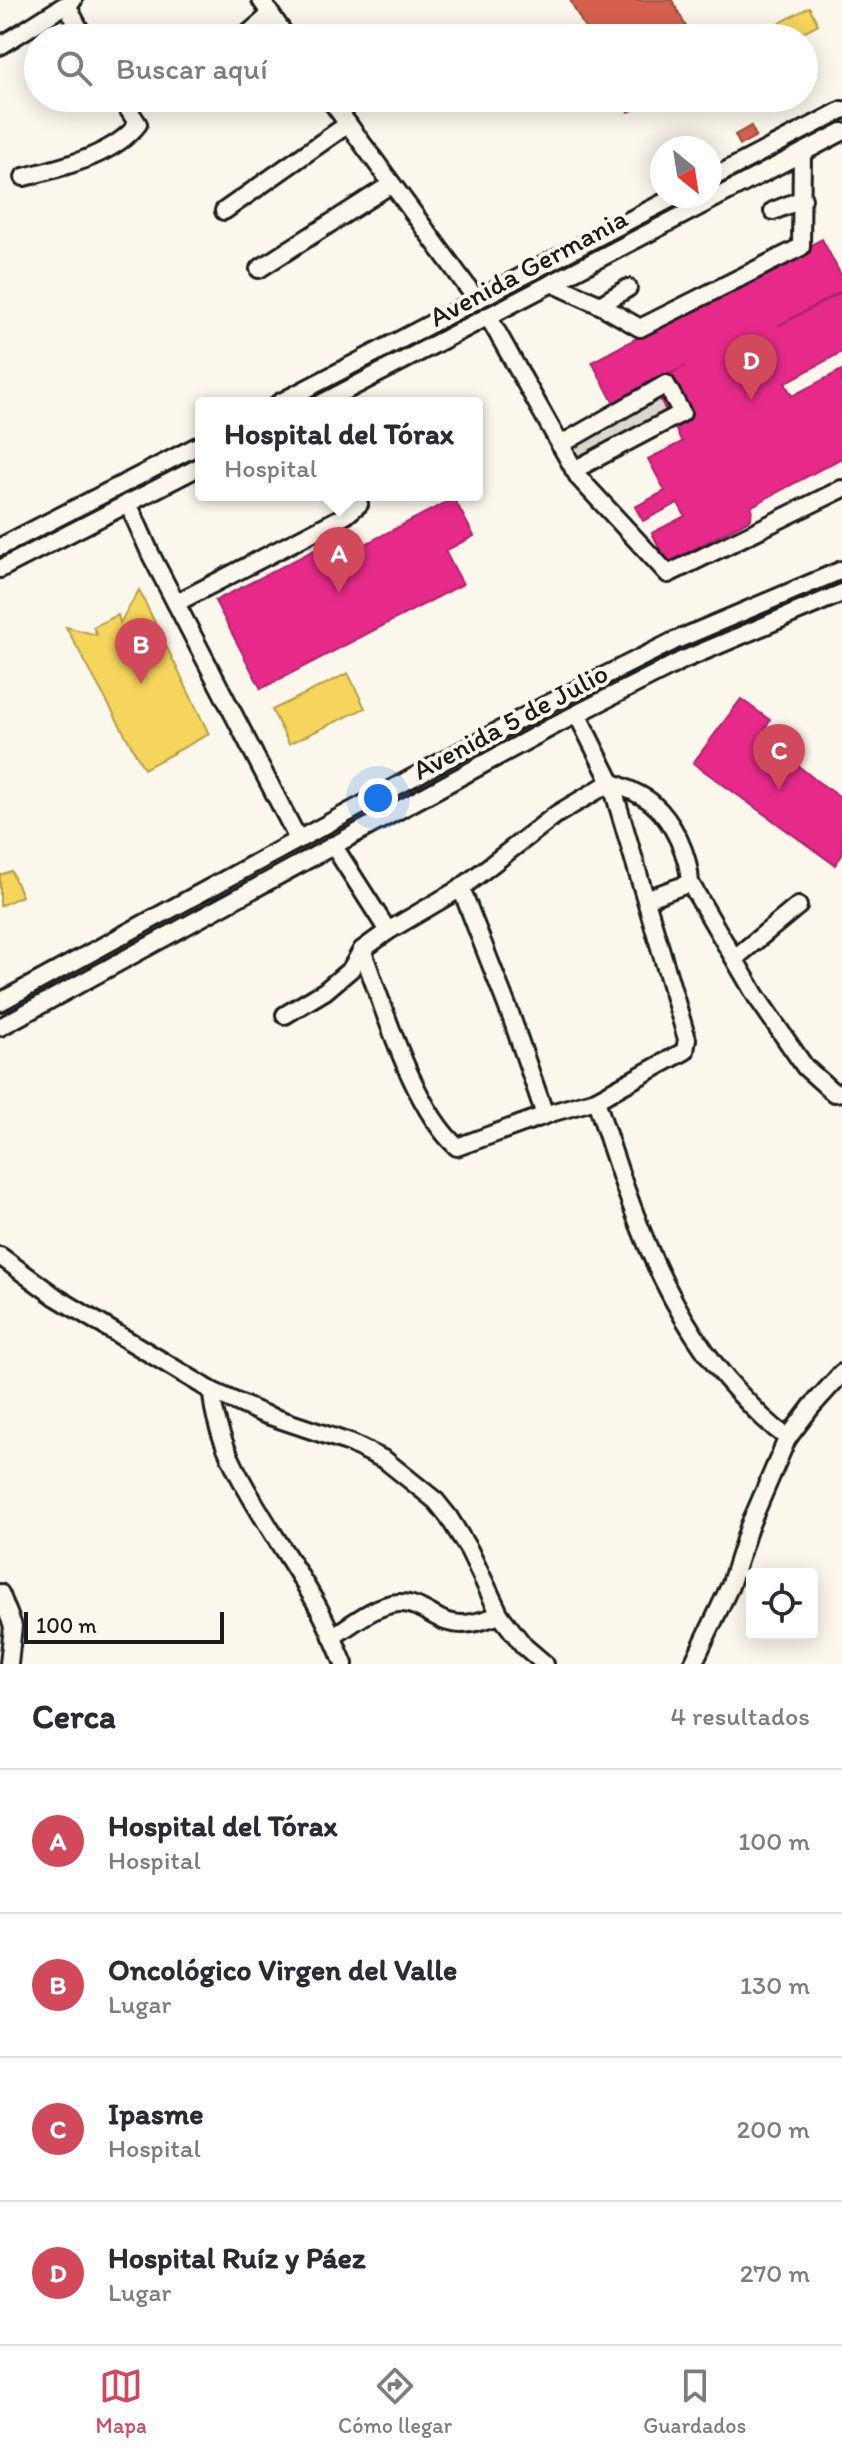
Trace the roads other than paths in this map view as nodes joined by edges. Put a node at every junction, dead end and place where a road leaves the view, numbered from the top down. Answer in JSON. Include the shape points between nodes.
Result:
{"nodes":[{"id":1,"x":261,"y":0,"type":"edge"},
{"id":2,"x":70,"y":2,"type":"edge"},
{"id":3,"x":270,"y":15,"type":"junction"},
{"id":4,"x":35,"y":24,"type":"edge"},
{"id":5,"x":79,"y":24,"type":"edge"},
{"id":6,"x":259,"y":24,"type":"edge"},
{"id":7,"x":277,"y":24,"type":"edge"},
{"id":8,"x":24,"y":31,"type":"edge"},
{"id":9,"x":0,"y":46,"type":"edge"},
{"id":10,"x":842,"y":110,"type":"edge"},
{"id":11,"x":130,"y":112,"type":"edge"},
{"id":12,"x":339,"y":112,"type":"edge"},
{"id":13,"x":348,"y":124,"type":"junction"},
{"id":14,"x":842,"y":132,"type":"edge"},
{"id":15,"x":802,"y":153,"type":"junction"},
{"id":16,"x":722,"y":173,"type":"edge"},
{"id":17,"x":24,"y":177,"type":"dead end"},
{"id":18,"x":390,"y":185,"type":"junction"},
{"id":19,"x":803,"y":199,"type":"junction"},
{"id":20,"x":653,"y":208,"type":"edge"},
{"id":21,"x":224,"y":211,"type":"dead end"},
{"id":22,"x":773,"y":211,"type":"dead end"},
{"id":23,"x":259,"y":269,"type":"dead end"},
{"id":24,"x":552,"y":283,"type":"junction"},
{"id":25,"x":628,"y":288,"type":"dead end"},
{"id":26,"x":477,"y":300,"type":"junction"},
{"id":27,"x":600,"y":305,"type":"junction"},
{"id":28,"x":488,"y":316,"type":"junction"},
{"id":29,"x":291,"y":397,"type":"edge"},
{"id":30,"x":333,"y":397,"type":"edge"},
{"id":31,"x":560,"y":445,"type":"junction"},
{"id":32,"x":195,"y":447,"type":"edge"},
{"id":33,"x":195,"y":469,"type":"edge"},
{"id":34,"x":574,"y":470,"type":"junction"},
{"id":35,"x":842,"y":489,"type":"edge"},
{"id":36,"x":358,"y":501,"type":"edge"},
{"id":37,"x":128,"y":503,"type":"junction"},
{"id":38,"x":0,"y":547,"type":"edge"},
{"id":39,"x":0,"y":569,"type":"edge"},
{"id":40,"x":842,"y":570,"type":"edge"},
{"id":41,"x":842,"y":593,"type":"edge"},
{"id":42,"x":176,"y":603,"type":"junction"},
{"id":43,"x":577,"y":714,"type":"junction"},
{"id":44,"x":611,"y":782,"type":"junction"},
{"id":45,"x":298,"y":839,"type":"junction"},
{"id":46,"x":333,"y":845,"type":"junction"},
{"id":47,"x":690,"y":883,"type":"junction"},
{"id":48,"x":461,"y":888,"type":"junction"},
{"id":49,"x":646,"y":899,"type":"junction"},
{"id":50,"x":798,"y":906,"type":"dead end"},
{"id":51,"x":388,"y":931,"type":"junction"},
{"id":52,"x":362,"y":950,"type":"junction"},
{"id":53,"x":735,"y":958,"type":"junction"},
{"id":54,"x":0,"y":1002,"type":"edge"},
{"id":55,"x":285,"y":1015,"type":"dead end"},
{"id":56,"x":0,"y":1027,"type":"edge"},
{"id":57,"x":842,"y":1092,"type":"edge"},
{"id":58,"x":596,"y":1100,"type":"junction"},
{"id":59,"x":545,"y":1115,"type":"junction"},
{"id":60,"x":0,"y":1256,"type":"edge"},
{"id":61,"x":842,"y":1373,"type":"edge"},
{"id":62,"x":212,"y":1391,"type":"junction"},
{"id":63,"x":788,"y":1438,"type":"junction"},
{"id":64,"x":0,"y":1593,"type":"edge"},
{"id":65,"x":500,"y":1615,"type":"junction"},
{"id":66,"x":332,"y":1637,"type":"junction"},
{"id":67,"x":9,"y":1664,"type":"edge"},
{"id":68,"x":344,"y":1664,"type":"edge"},
{"id":69,"x":545,"y":1664,"type":"edge"},
{"id":70,"x":693,"y":1664,"type":"edge"}],
"edges":[{"from":1,"to":3,"type":"street"},
{"from":2,"to":4,"type":"street"},
{"from":2,"to":5,"type":"street"},
{"from":3,"to":6,"type":"street"},
{"from":3,"to":7,"type":"street"},
{"from":8,"to":9,"type":"street"},
{"from":10,"to":16,"type":"street"},
{"from":11,"to":17,"type":"street","via":[[138,124],[130,134],[69,165]]},
{"from":12,"to":13,"type":"street"},
{"from":13,"to":18,"type":"street"},
{"from":13,"to":21,"type":"street"},
{"from":14,"to":15,"type":"street","name":"Avenida Germania"},
{"from":15,"to":19,"type":"street"},
{"from":15,"to":24,"type":"street","name":"Avenida Germania"},
{"from":18,"to":23,"type":"street"},
{"from":18,"to":26,"type":"street"},
{"from":19,"to":22,"type":"street"},
{"from":19,"to":27,"type":"street","via":[[801,247],[640,328]]},
{"from":20,"to":26,"type":"street","name":"Avenida Germania"},
{"from":24,"to":27,"type":"street"},
{"from":24,"to":28,"type":"street","name":"Avenida Germania"},
{"from":25,"to":27,"type":"street"},
{"from":26,"to":29,"type":"street","name":"Avenida Germania"},
{"from":28,"to":30,"type":"street","name":"Avenida Germania"},
{"from":28,"to":31,"type":"street"},
{"from":31,"to":34,"type":"street"},
{"from":31,"to":34,"type":"street","via":[[666,384],[682,413]]},
{"from":32,"to":38,"type":"street"},
{"from":33,"to":37,"type":"street"},
{"from":34,"to":35,"type":"street","via":[[668,574]]},
{"from":36,"to":42,"type":"street","via":[[346,515]]},
{"from":37,"to":39,"type":"street"},
{"from":37,"to":42,"type":"street"},
{"from":40,"to":45,"type":"street","name":"Avenida 5 de Julio","via":[[674,641]]},
{"from":41,"to":43,"type":"street","name":"Avenida 5 de Julio","via":[[683,660]]},
{"from":42,"to":45,"type":"street"},
{"from":43,"to":44,"type":"street"},
{"from":43,"to":46,"type":"street","name":"Avenida 5 de Julio"},
{"from":44,"to":47,"type":"street","via":[[650,801],[673,829]]},
{"from":44,"to":48,"type":"street","via":[[557,814]]},
{"from":44,"to":49,"type":"street"},
{"from":45,"to":54,"type":"street","name":"Avenida 5 de Julio"},
{"from":46,"to":51,"type":"street"},
{"from":46,"to":56,"type":"street","name":"Avenida 5 de Julio"},
{"from":47,"to":49,"type":"street"},
{"from":47,"to":53,"type":"street"},
{"from":48,"to":51,"type":"street"},
{"from":48,"to":59,"type":"street"},
{"from":49,"to":58,"type":"street","via":[[687,1039],[685,1051]]},
{"from":50,"to":53,"type":"street"},
{"from":51,"to":52,"type":"street"},
{"from":52,"to":55,"type":"street","via":[[351,969],[325,991]]},
{"from":52,"to":59,"type":"street","via":[[404,1062],[441,1132],[457,1147]]},
{"from":53,"to":57,"type":"street","via":[[805,1067],[834,1093]]},
{"from":58,"to":59,"type":"street"},
{"from":58,"to":63,"type":"street","via":[[638,1226],[688,1329],[723,1376]]},
{"from":60,"to":62,"type":"street","via":[[56,1297]]},
{"from":61,"to":63,"type":"street"},
{"from":62,"to":65,"type":"street","via":[[370,1452],[410,1480],[436,1501],[459,1532]]},
{"from":62,"to":66,"type":"street","via":[[215,1418],[233,1462]]},
{"from":63,"to":70,"type":"street"},
{"from":64,"to":67,"type":"street","via":[[13,1626]]},
{"from":65,"to":66,"type":"street","via":[[455,1624],[395,1603]]},
{"from":65,"to":69,"type":"street"},
{"from":66,"to":68,"type":"street"}]}
